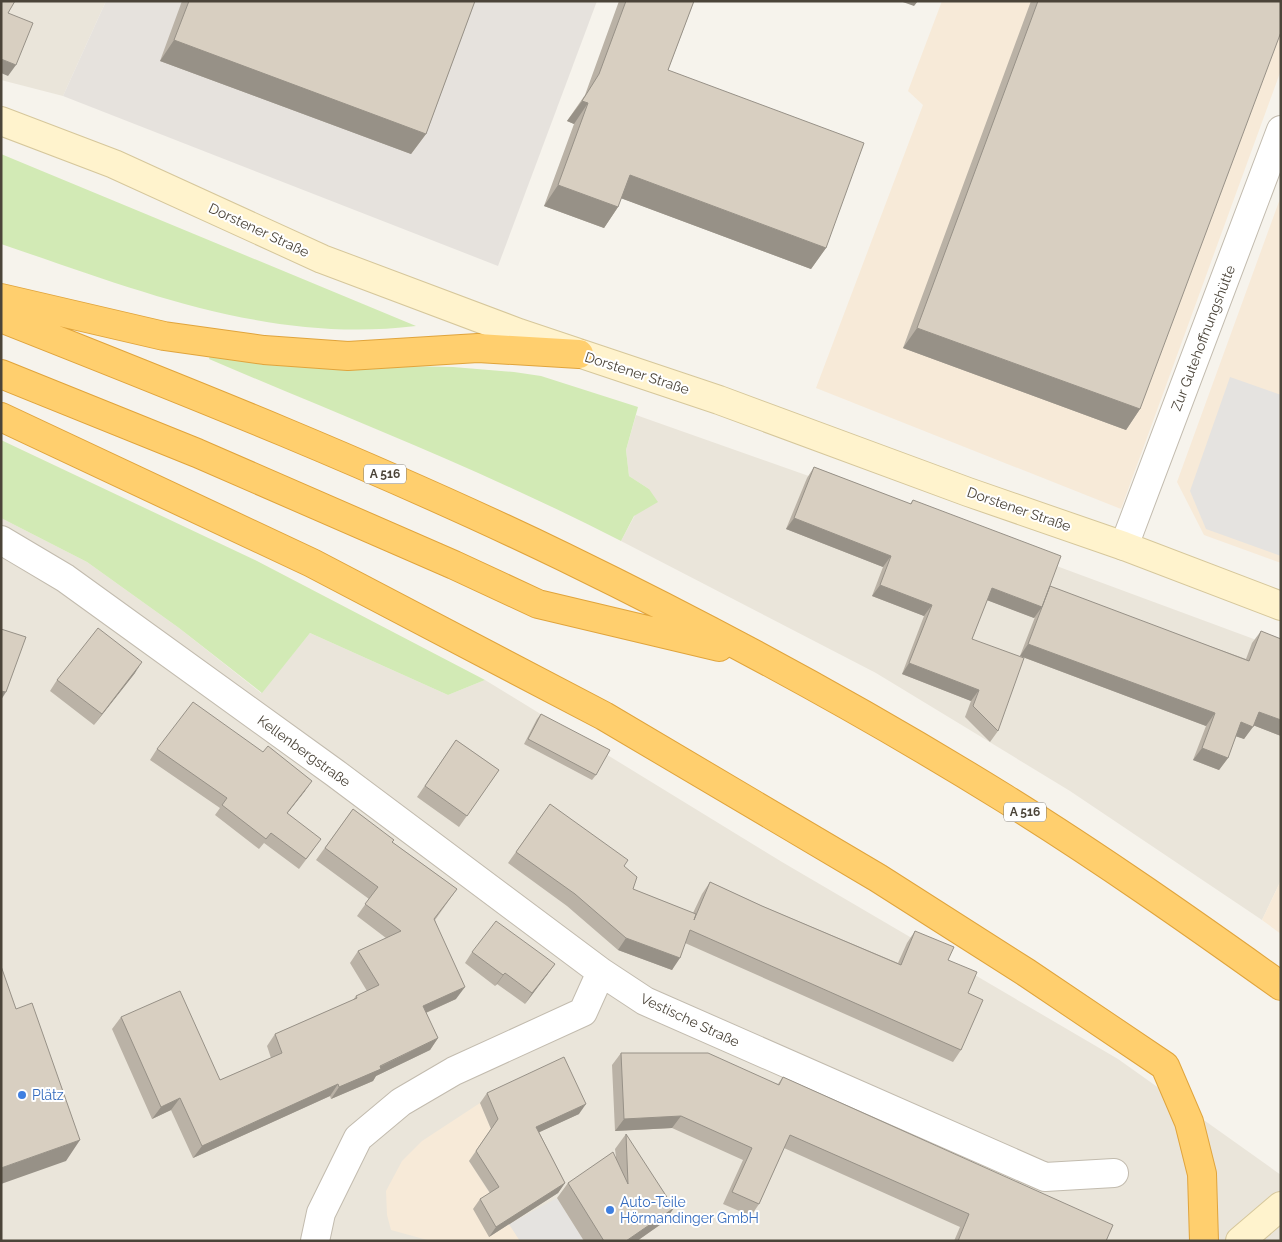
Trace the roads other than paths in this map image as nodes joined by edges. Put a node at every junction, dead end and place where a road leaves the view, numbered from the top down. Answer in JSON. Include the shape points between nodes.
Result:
{"nodes":[{"id":1,"x":1,"y":121,"type":"edge"},
{"id":2,"x":1281,"y":130,"type":"edge"},
{"id":3,"x":1,"y":298,"type":"edge"},
{"id":4,"x":1,"y":318,"type":"edge"},
{"id":5,"x":578,"y":354,"type":"junction"},
{"id":6,"x":1,"y":374,"type":"edge"},
{"id":7,"x":10,"y":421,"type":"edge"},
{"id":8,"x":1,"y":540,"type":"edge"},
{"id":9,"x":1124,"y":546,"type":"junction"},
{"id":10,"x":1281,"y":606,"type":"edge"},
{"id":11,"x":756,"y":657,"type":"junction"},
{"id":12,"x":601,"y":972,"type":"junction"},
{"id":13,"x":1281,"y":986,"type":"edge"},
{"id":14,"x":1114,"y":1173,"type":"dead end"},
{"id":15,"x":1281,"y":1206,"type":"edge"},
{"id":16,"x":315,"y":1241,"type":"edge"},
{"id":17,"x":1204,"y":1241,"type":"edge"},
{"id":18,"x":1240,"y":1241,"type":"edge"}],
"edges":[{"from":1,"to":5,"type":"main road","name":"Dorstener Straße","via":[[114,164],[322,259]]},
{"from":2,"to":9,"type":"street","name":"Zur Gutehoffnungshütte"},
{"from":3,"to":5,"type":"highway","via":[[164,336],[264,350],[348,356],[478,348]]},
{"from":4,"to":11,"type":"highway","number":"A 516","via":[[218,403],[390,476],[563,557]]},
{"from":5,"to":9,"type":"main road","name":"Dorstener Straße","via":[[719,400]]},
{"from":6,"to":11,"type":"highway","via":[[197,453],[454,564],[538,604]]},
{"from":7,"to":17,"type":"highway","via":[[312,563],[604,716],[871,873],[1165,1066],[1189,1122],[1202,1174]]},
{"from":8,"to":12,"type":"street","name":"Kellenbergstraße","via":[[65,578]]},
{"from":9,"to":10,"type":"main road","name":"Dorstener Straße"},
{"from":11,"to":13,"type":"highway","number":"A 516","via":[[1004,798],[1176,910]]},
{"from":12,"to":14,"type":"street","name":"Vestische Straße","via":[[646,1001],[1045,1177]]},
{"from":12,"to":16,"type":"street","via":[[583,1012],[454,1071],[401,1102],[358,1138],[321,1213]]},
{"from":15,"to":18,"type":"main road"}]}
